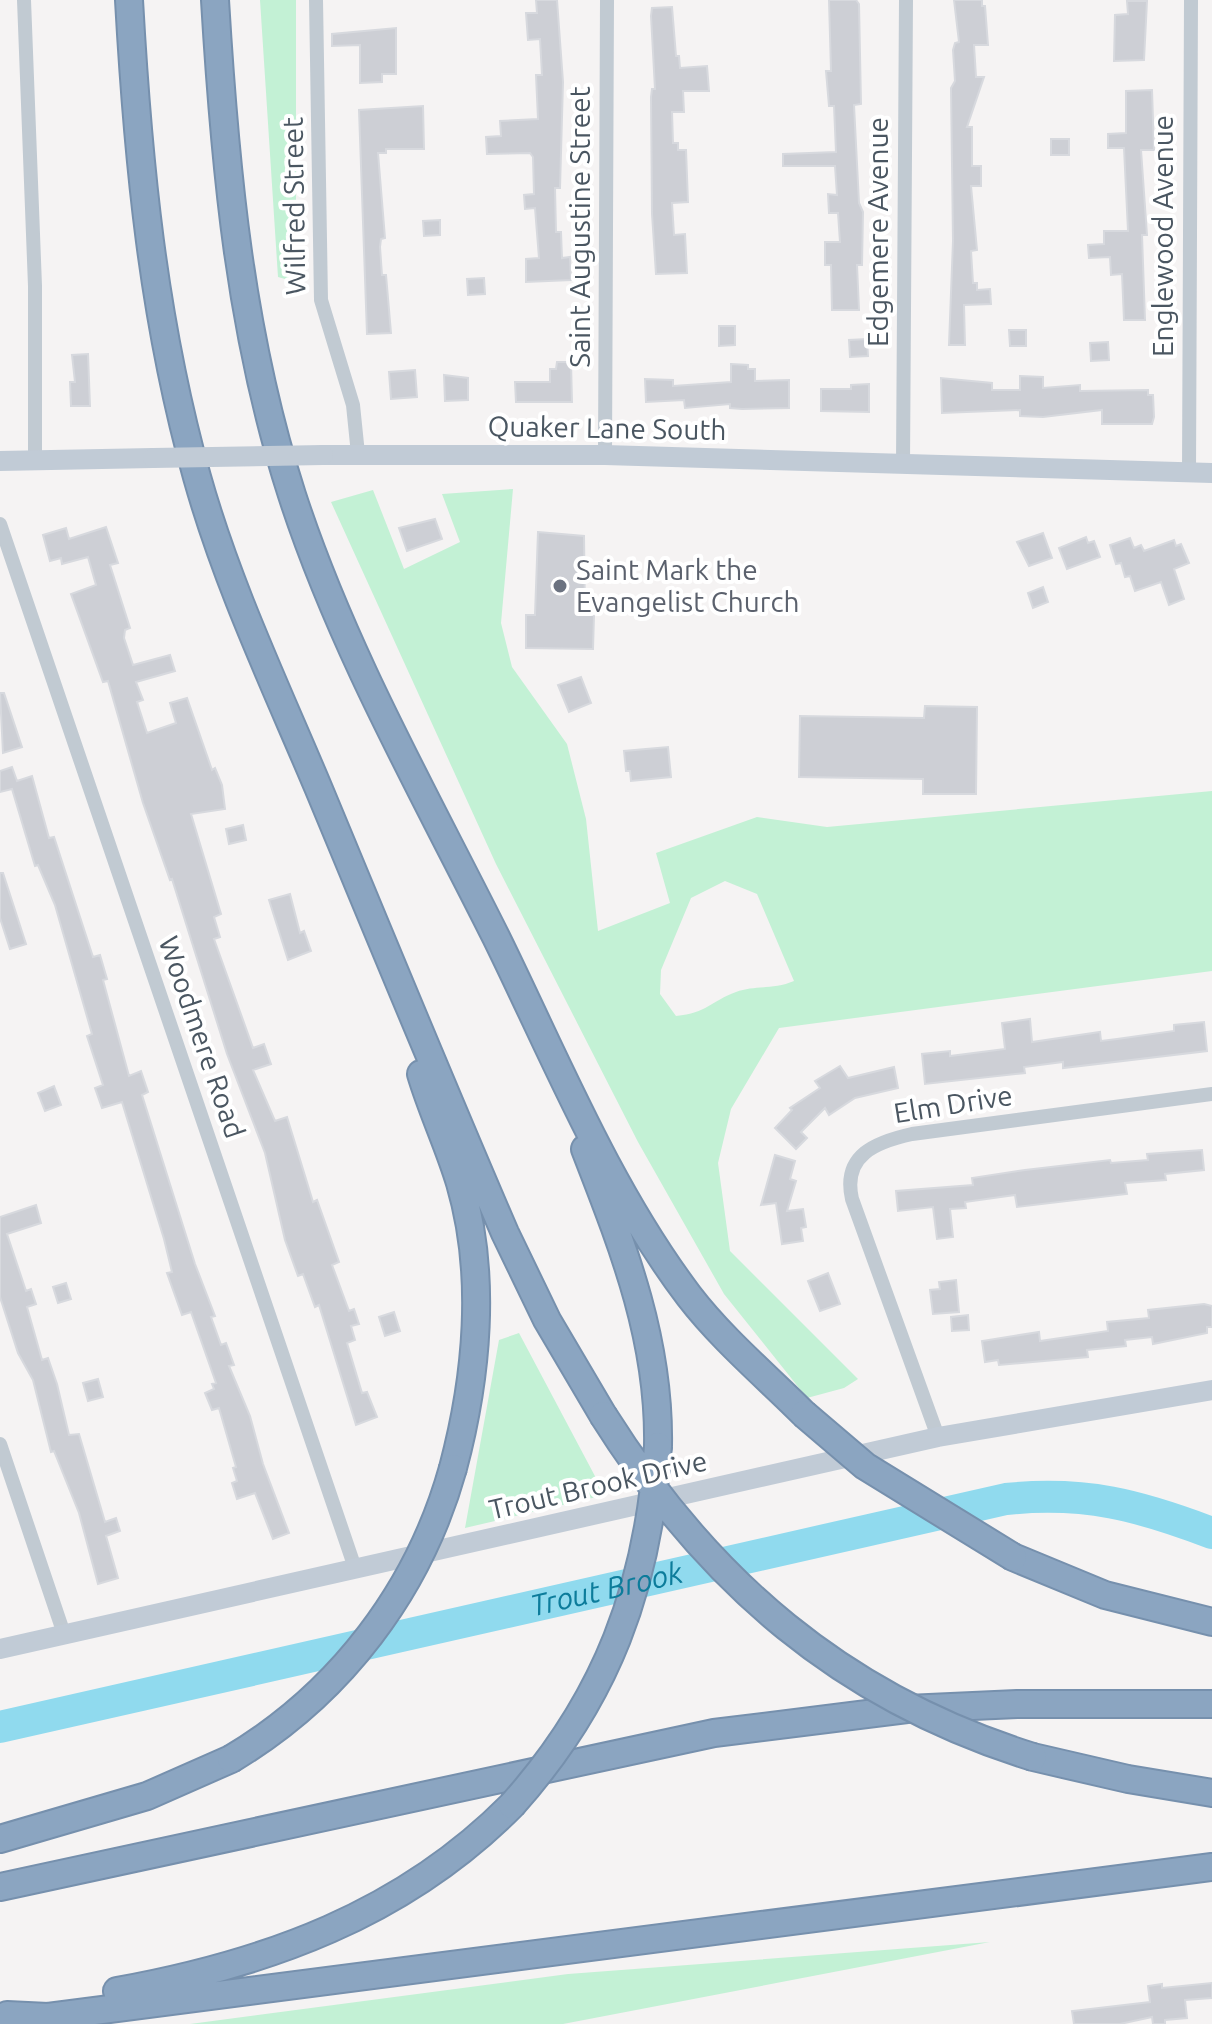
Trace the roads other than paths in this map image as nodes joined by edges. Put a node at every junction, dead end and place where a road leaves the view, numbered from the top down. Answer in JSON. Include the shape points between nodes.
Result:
{"nodes":[{"id":1,"x":24,"y":0,"type":"edge"},
{"id":2,"x":129,"y":0,"type":"edge"},
{"id":3,"x":215,"y":0,"type":"edge"},
{"id":4,"x":316,"y":0,"type":"edge"},
{"id":5,"x":607,"y":0,"type":"edge"},
{"id":6,"x":906,"y":0,"type":"edge"},
{"id":7,"x":1191,"y":0,"type":"edge"},
{"id":8,"x":358,"y":454,"type":"junction"},
{"id":9,"x":605,"y":455,"type":"junction"},
{"id":10,"x":35,"y":460,"type":"junction"},
{"id":11,"x":0,"y":461,"type":"edge"},
{"id":12,"x":903,"y":464,"type":"junction"},
{"id":13,"x":1189,"y":473,"type":"junction"},
{"id":14,"x":1212,"y":473,"type":"edge"},
{"id":15,"x":0,"y":524,"type":"edge"},
{"id":16,"x":401,"y":984,"type":"junction"},
{"id":17,"x":545,"y":1037,"type":"junction"},
{"id":18,"x":1212,"y":1094,"type":"edge"},
{"id":19,"x":1212,"y":1390,"type":"edge"},
{"id":20,"x":938,"y":1437,"type":"junction"},
{"id":21,"x":0,"y":1444,"type":"edge"},
{"id":22,"x":355,"y":1568,"type":"junction"},
{"id":23,"x":1212,"y":1622,"type":"edge"},
{"id":24,"x":64,"y":1634,"type":"junction"},
{"id":25,"x":0,"y":1649,"type":"edge"},
{"id":26,"x":1212,"y":1704,"type":"edge"},
{"id":27,"x":1212,"y":1793,"type":"edge"},
{"id":28,"x":0,"y":1839,"type":"edge"},
{"id":29,"x":1212,"y":1867,"type":"edge"},
{"id":30,"x":0,"y":1887,"type":"edge"},
{"id":31,"x":4,"y":2016,"type":"edge"}],
"edges":[{"from":1,"to":10,"type":"street","via":[[35,286]]},
{"from":2,"to":16,"type":"highway","via":[[147,241],[173,382],[198,479],[235,588]]},
{"from":3,"to":17,"type":"highway","via":[[224,146],[241,281],[292,495],[373,689]]},
{"from":4,"to":8,"type":"street","name":"Wilfred Street","via":[[321,300],[353,405]]},
{"from":5,"to":9,"type":"street","name":"Saint Augustine Street"},
{"from":6,"to":12,"type":"street","name":"Edgemere Avenue"},
{"from":7,"to":13,"type":"street","name":"Englewood Avenue"},
{"from":8,"to":9,"type":"main road","name":"Quaker Lane South"},
{"from":8,"to":10,"type":"main road","name":"Quaker Lane South","bridge":true},
{"from":9,"to":12,"type":"main road","name":"Quaker Lane South"},
{"from":10,"to":11,"type":"main road","name":"Quaker Lane South"},
{"from":12,"to":13,"type":"main road","name":"Quaker Lane South"},
{"from":13,"to":14,"type":"main road","name":"Quaker Lane South"},
{"from":15,"to":22,"type":"street","name":"Woodmere Road"},
{"from":16,"to":27,"type":"highway","bridge":true,"via":[[526,1278],[603,1415],[683,1529],[718,1567],[777,1621],[848,1672],[963,1733],[1033,1757]]},
{"from":16,"to":28,"type":"highway","bridge":true,"via":[[419,1067],[460,1184],[473,1253],[472,1364],[453,1468],[421,1554],[376,1629],[302,1707],[231,1759],[147,1796]]},
{"from":17,"to":23,"type":"highway","bridge":true,"via":[[617,1180],[681,1285],[804,1414],[886,1480],[1013,1557],[1105,1595]]},
{"from":17,"to":31,"type":"highway","bridge":true,"via":[[638,1293],[653,1361],[658,1446],[649,1535],[625,1623],[575,1723],[512,1805],[475,1840],[426,1878],[366,1913],[302,1943],[217,1970],[31,2006]]},
{"from":18,"to":20,"type":"street","name":"Elm Drive","via":[[912,1134],[877,1143],[859,1157],[850,1177],[852,1199]]},
{"from":19,"to":20,"type":"main road","name":"Trout Brook Drive"},
{"from":20,"to":22,"type":"main road","name":"Trout Brook Drive"},
{"from":21,"to":24,"type":"street"},
{"from":22,"to":24,"type":"main road","name":"Trout Brook Drive"},
{"from":24,"to":25,"type":"main road","name":"Trout Brook Drive"},
{"from":26,"to":30,"type":"highway","via":[[939,1707],[714,1733]]},
{"from":29,"to":31,"type":"highway","via":[[48,2017]]}]}
